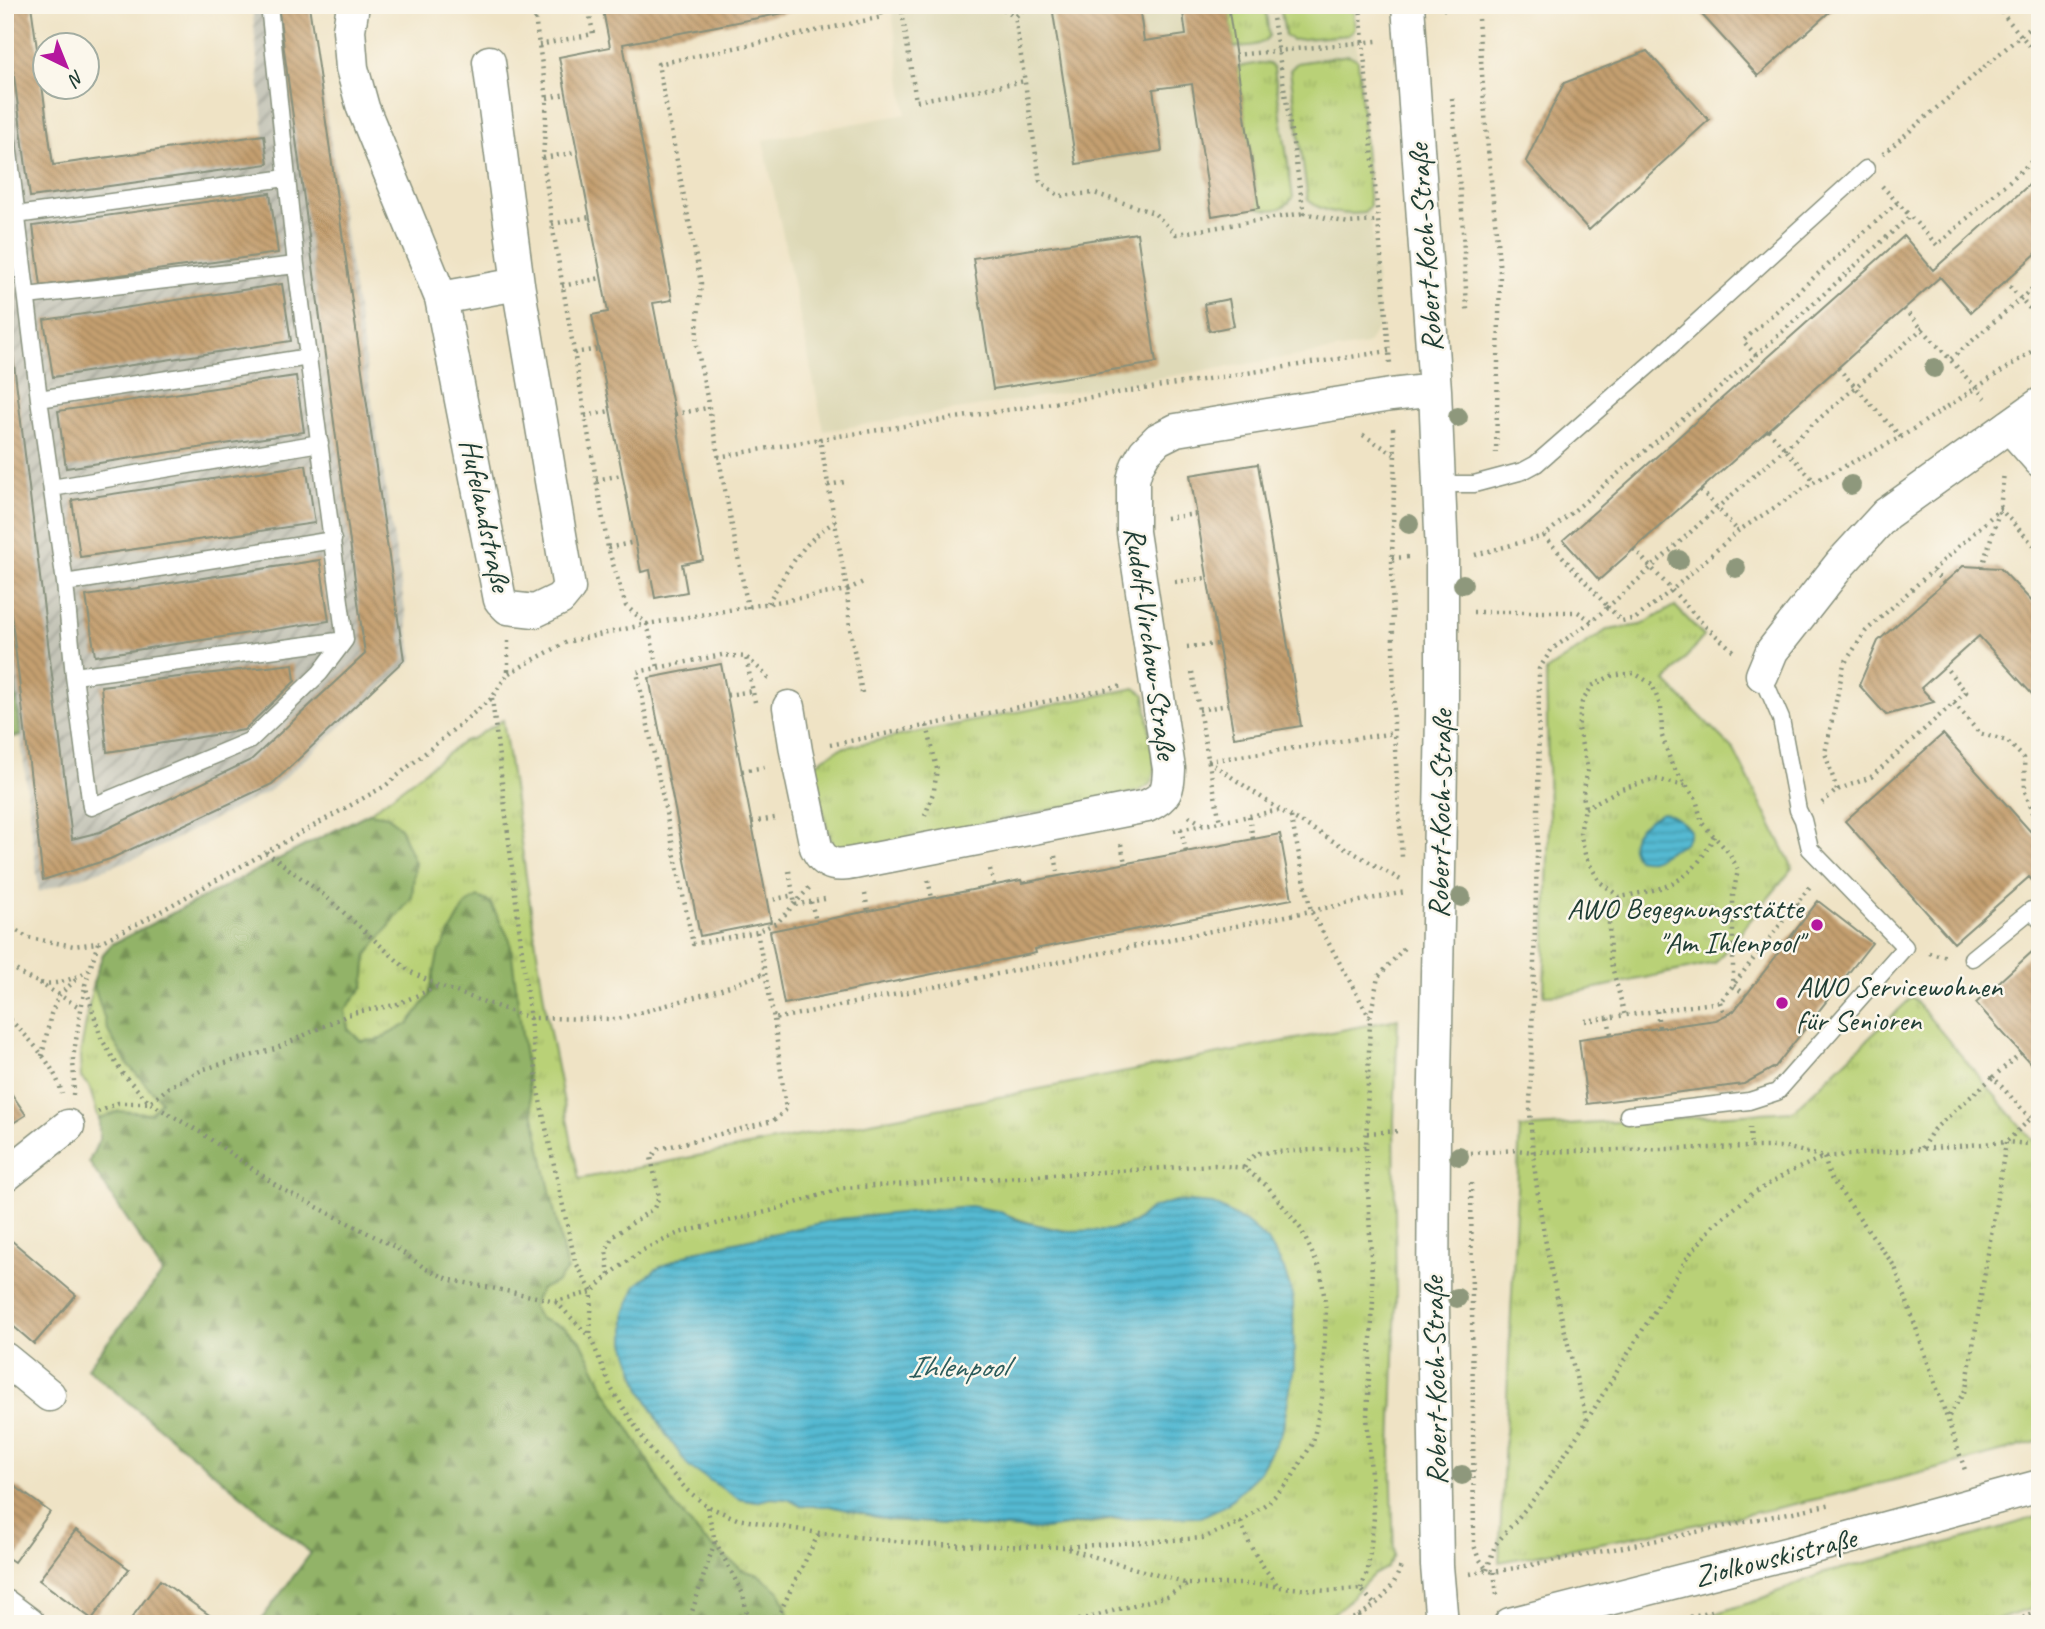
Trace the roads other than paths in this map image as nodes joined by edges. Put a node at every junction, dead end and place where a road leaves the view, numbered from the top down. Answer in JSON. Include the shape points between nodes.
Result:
{"nodes":[{"id":1,"x":270,"y":5,"type":"edge"},
{"id":2,"x":353,"y":5,"type":"edge"},
{"id":3,"x":1408,"y":5,"type":"edge"},
{"id":4,"x":489,"y":62,"type":"dead end"},
{"id":5,"x":5,"y":119,"type":"edge"},
{"id":6,"x":1866,"y":169,"type":"road end"},
{"id":7,"x":286,"y":178,"type":"junction"},
{"id":8,"x":16,"y":215,"type":"junction"},
{"id":9,"x":296,"y":265,"type":"junction"},
{"id":10,"x":518,"y":284,"type":"junction"},
{"id":11,"x":27,"y":296,"type":"junction"},
{"id":12,"x":441,"y":299,"type":"junction"},
{"id":13,"x":309,"y":357,"type":"junction"},
{"id":14,"x":1435,"y":390,"type":"junction"},
{"id":15,"x":39,"y":399,"type":"junction"},
{"id":16,"x":2040,"y":404,"type":"edge"},
{"id":17,"x":2009,"y":426,"type":"junction"},
{"id":18,"x":320,"y":443,"type":"junction"},
{"id":19,"x":2040,"y":461,"type":"edge"},
{"id":20,"x":1438,"y":484,"type":"junction"},
{"id":21,"x":52,"y":488,"type":"junction"},
{"id":22,"x":334,"y":540,"type":"junction"},
{"id":23,"x":65,"y":583,"type":"junction"},
{"id":24,"x":345,"y":640,"type":"junction"},
{"id":25,"x":74,"y":676,"type":"junction"},
{"id":26,"x":1762,"y":676,"type":"joint"},
{"id":27,"x":789,"y":707,"type":"dead end"},
{"id":28,"x":2040,"y":920,"type":"edge"},
{"id":29,"x":1972,"y":958,"type":"road end"},
{"id":30,"x":1628,"y":1115,"type":"dead end"},
{"id":31,"x":68,"y":1126,"type":"road end"},
{"id":32,"x":5,"y":1176,"type":"edge"},
{"id":33,"x":5,"y":1359,"type":"edge"},
{"id":34,"x":50,"y":1395,"type":"dead end"},
{"id":35,"x":2040,"y":1486,"type":"edge"},
{"id":36,"x":5,"y":1606,"type":"edge"},
{"id":37,"x":29,"y":1624,"type":"edge"},
{"id":38,"x":1442,"y":1624,"type":"edge"},
{"id":39,"x":1510,"y":1624,"type":"edge"}],
"edges":[{"from":1,"to":7,"type":"lane"},
{"from":2,"to":12,"type":"street","name":"Hufelandstraße","via":[[349,30],[352,68],[363,108]]},
{"from":3,"to":14,"type":"street","name":"Robert-Koch-Straße"},
{"from":4,"to":10,"type":"street","name":"Hufelandstraße"},
{"from":5,"to":8,"type":"lane"},
{"from":6,"to":20,"type":"lane","via":[[1536,464],[1474,484]]},
{"from":7,"to":8,"type":"lane"},
{"from":7,"to":9,"type":"lane"},
{"from":8,"to":11,"type":"lane"},
{"from":9,"to":11,"type":"lane"},
{"from":9,"to":13,"type":"lane"},
{"from":10,"to":12,"type":"street"},
{"from":10,"to":12,"type":"street","name":"Hufelandstraße","via":[[569,588],[560,599],[535,611],[508,608],[500,600]]},
{"from":11,"to":15,"type":"lane"},
{"from":13,"to":15,"type":"lane"},
{"from":13,"to":18,"type":"lane"},
{"from":14,"to":20,"type":"street","name":"Robert-Koch-Straße"},
{"from":14,"to":27,"type":"street","name":"Rudolf-Virchow-Straße","via":[[1176,430],[1145,452],[1133,480],[1133,532],[1168,769],[1168,787],[1161,799],[1147,806],[829,864],[817,847]]},
{"from":15,"to":21,"type":"lane"},
{"from":16,"to":17,"type":"street"},
{"from":17,"to":19,"type":"street"},
{"from":17,"to":26,"type":"street","via":[[1886,514],[1772,651]]},
{"from":18,"to":21,"type":"lane"},
{"from":18,"to":22,"type":"lane"},
{"from":20,"to":38,"type":"street","name":"Robert-Koch-Straße","via":[[1443,613],[1433,1293]]},
{"from":21,"to":23,"type":"lane"},
{"from":22,"to":23,"type":"lane"},
{"from":22,"to":24,"type":"lane"},
{"from":23,"to":25,"type":"lane"},
{"from":24,"to":25,"type":"lane"},
{"from":24,"to":25,"type":"lane","via":[[320,673],[249,741],[91,807]]},
{"from":26,"to":30,"type":"lane","via":[[1781,719],[1810,849],[1905,947],[1777,1092],[1749,1101]]},
{"from":28,"to":29,"type":"lane","via":[[2031,910]]},
{"from":31,"to":32,"type":"street"},
{"from":33,"to":34,"type":"street"},
{"from":35,"to":39,"type":"street","name":"Ziolkowskistraße"},
{"from":36,"to":37,"type":"street"}]}
